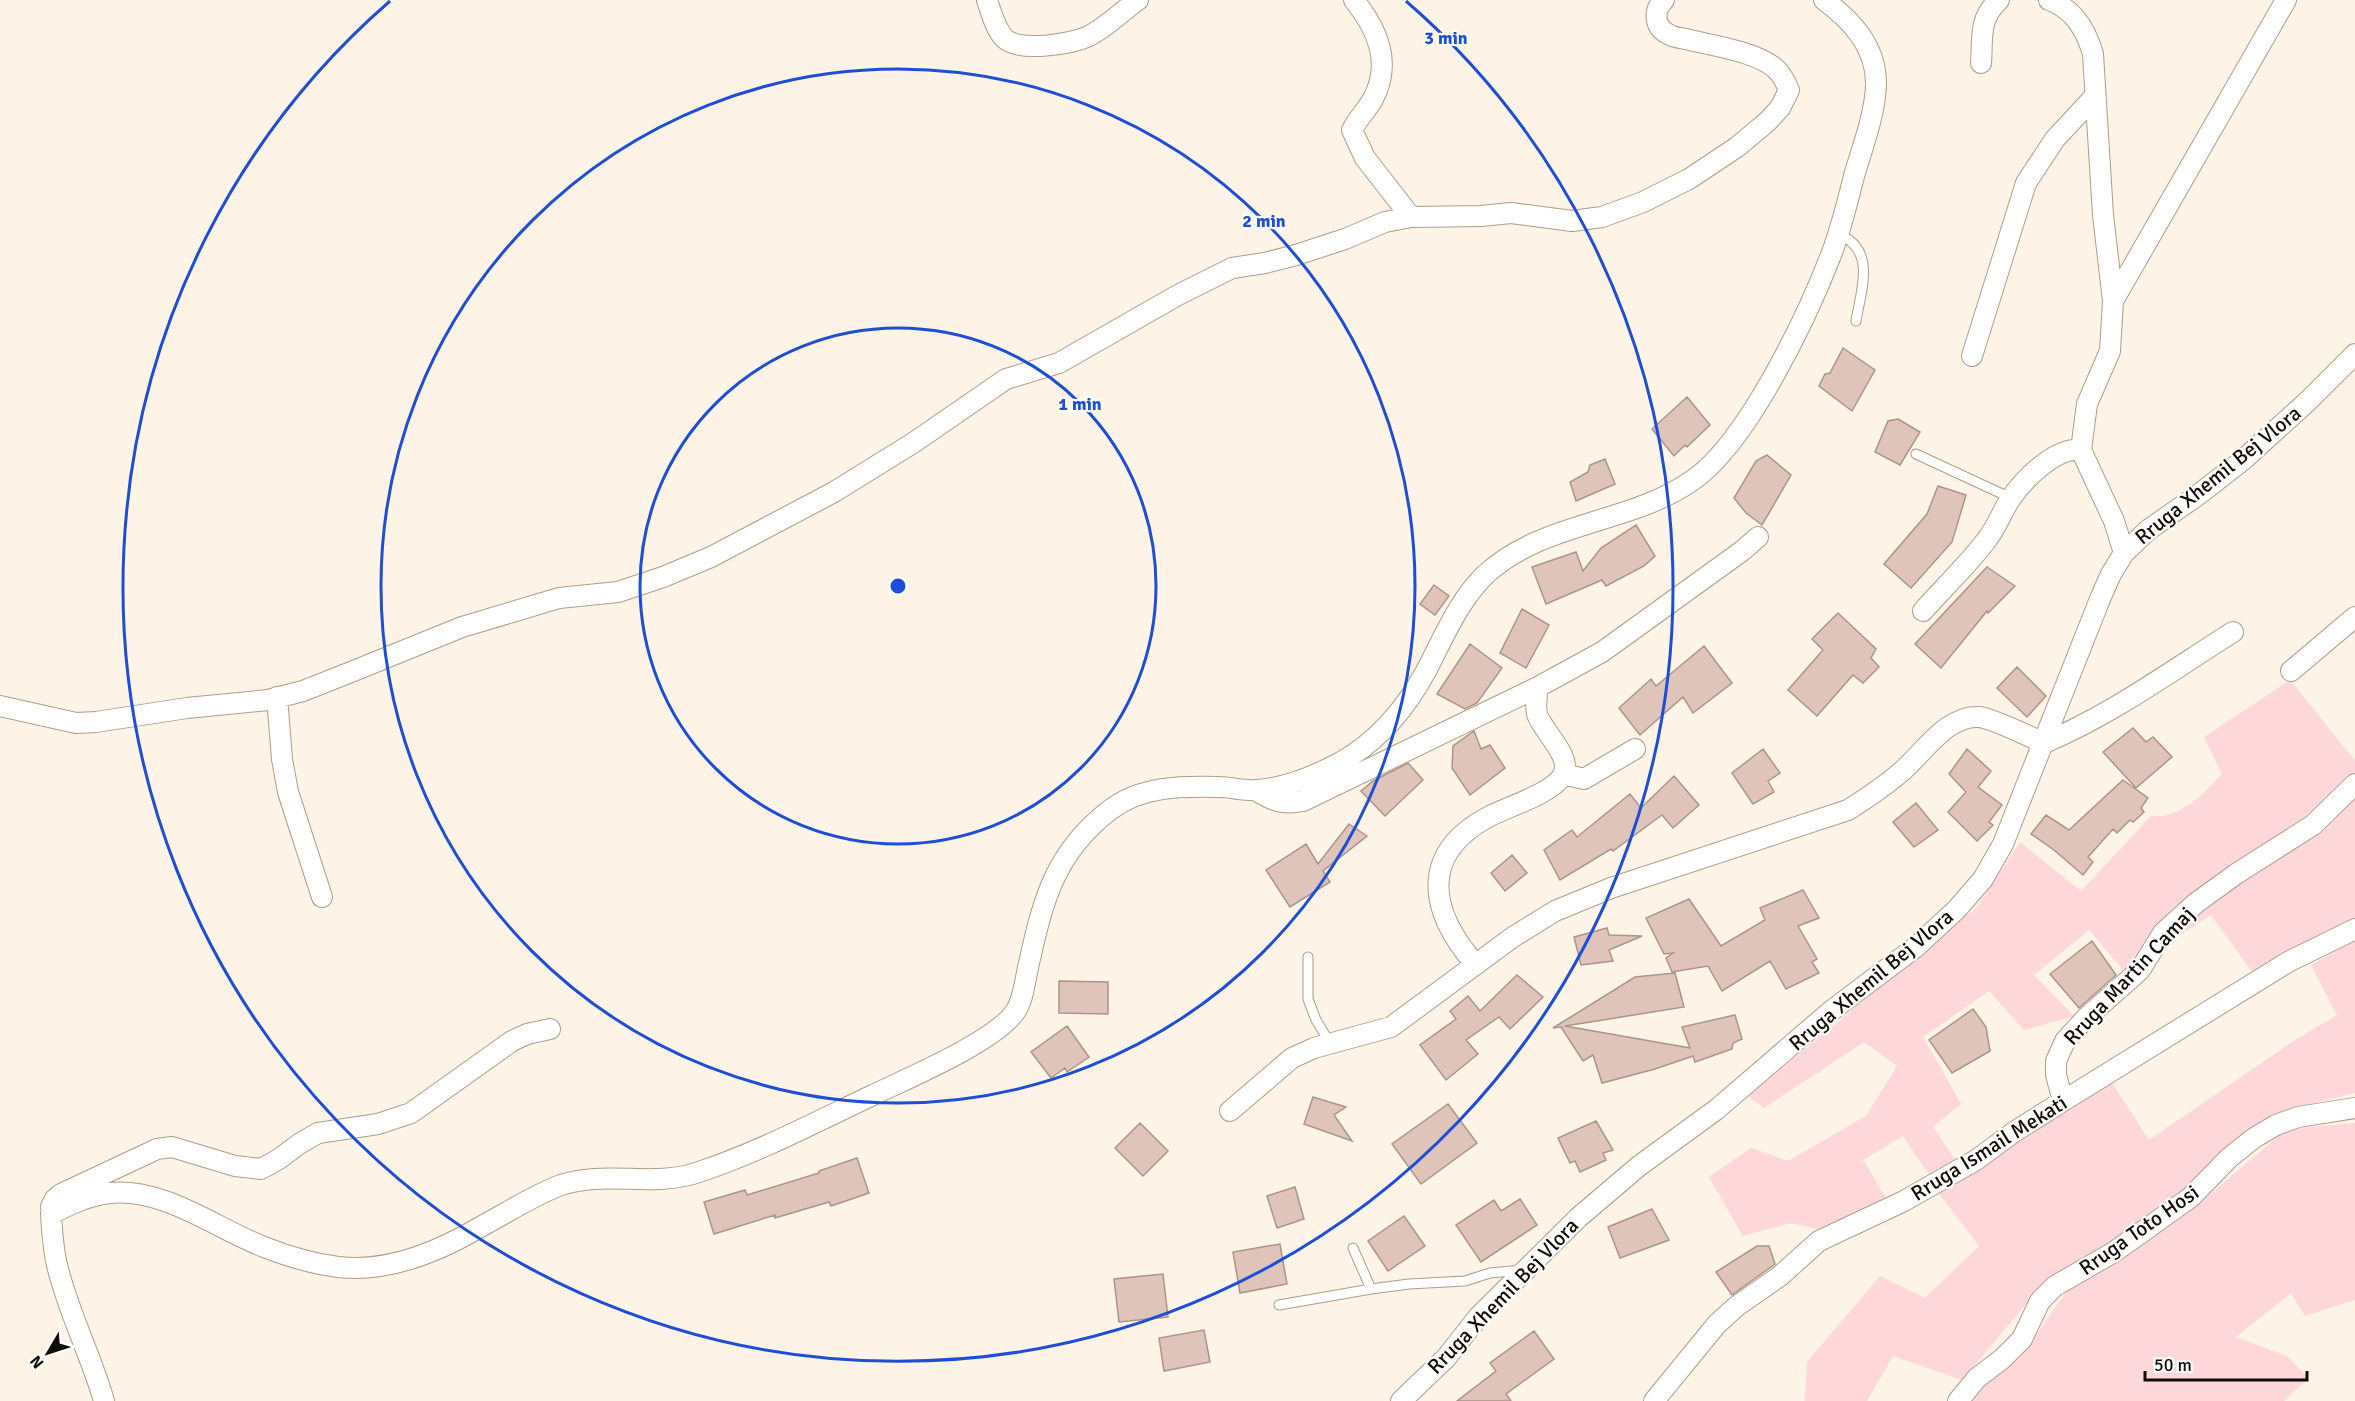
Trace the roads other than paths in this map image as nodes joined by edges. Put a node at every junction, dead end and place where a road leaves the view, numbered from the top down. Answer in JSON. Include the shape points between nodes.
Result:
{"nodes":[{"id":1,"x":987,"y":0,"type":"edge"},
{"id":2,"x":1138,"y":0,"type":"edge"},
{"id":3,"x":1354,"y":0,"type":"edge"},
{"id":4,"x":1664,"y":0,"type":"edge"},
{"id":5,"x":1824,"y":0,"type":"edge"},
{"id":6,"x":1999,"y":0,"type":"edge"},
{"id":7,"x":2049,"y":0,"type":"edge"},
{"id":8,"x":2286,"y":0,"type":"edge"},
{"id":9,"x":1981,"y":63,"type":"dead end"},
{"id":10,"x":2095,"y":96,"type":"junction"},
{"id":11,"x":1411,"y":217,"type":"junction"},
{"id":12,"x":1838,"y":234,"type":"junction"},
{"id":13,"x":2113,"y":301,"type":"junction"},
{"id":14,"x":1856,"y":321,"type":"dead end"},
{"id":15,"x":2355,"y":354,"type":"edge"},
{"id":16,"x":1972,"y":356,"type":"dead end"},
{"id":17,"x":2080,"y":450,"type":"junction"},
{"id":18,"x":1917,"y":454,"type":"dead end"},
{"id":19,"x":2011,"y":498,"type":"junction"},
{"id":20,"x":1758,"y":537,"type":"dead end"},
{"id":21,"x":2124,"y":553,"type":"junction"},
{"id":22,"x":1923,"y":610,"type":"dead end"},
{"id":23,"x":2355,"y":617,"type":"edge"},
{"id":24,"x":2233,"y":632,"type":"dead end"},
{"id":25,"x":2291,"y":671,"type":"dead end"},
{"id":26,"x":1538,"y":687,"type":"junction"},
{"id":27,"x":277,"y":697,"type":"junction"},
{"id":28,"x":0,"y":706,"type":"edge"},
{"id":29,"x":2044,"y":743,"type":"junction"},
{"id":30,"x":1635,"y":749,"type":"dead end"},
{"id":31,"x":1564,"y":774,"type":"junction"},
{"id":32,"x":2355,"y":784,"type":"edge"},
{"id":33,"x":1256,"y":790,"type":"junction"},
{"id":34,"x":322,"y":897,"type":"dead end"},
{"id":35,"x":2355,"y":929,"type":"edge"},
{"id":36,"x":1308,"y":957,"type":"dead end"},
{"id":37,"x":1475,"y":964,"type":"junction"},
{"id":38,"x":550,"y":1029,"type":"dead end"},
{"id":39,"x":1330,"y":1042,"type":"junction"},
{"id":40,"x":2063,"y":1101,"type":"junction"},
{"id":41,"x":2355,"y":1108,"type":"edge"},
{"id":42,"x":1230,"y":1111,"type":"dead end"},
{"id":43,"x":51,"y":1214,"type":"junction"},
{"id":44,"x":1353,"y":1248,"type":"dead end"},
{"id":45,"x":1524,"y":1269,"type":"junction"},
{"id":46,"x":1371,"y":1289,"type":"junction"},
{"id":47,"x":1279,"y":1305,"type":"dead end"},
{"id":48,"x":104,"y":1401,"type":"edge"},
{"id":49,"x":1401,"y":1401,"type":"edge"},
{"id":50,"x":1654,"y":1401,"type":"edge"},
{"id":51,"x":1958,"y":1401,"type":"edge"}],
"edges":[{"from":1,"to":2,"type":"street","via":[[1003,37],[1011,43],[1031,45],[1065,44],[1090,36]]},
{"from":3,"to":11,"type":"street","via":[[1375,29],[1381,80],[1352,130],[1365,158]]},
{"from":4,"to":11,"type":"street","via":[[1657,6],[1656,17],[1659,27],[1668,35],[1750,56],[1776,69],[1789,90],[1767,122],[1689,179],[1602,217],[1572,221],[1511,213]]},
{"from":5,"to":12,"type":"street","via":[[1849,18],[1865,42],[1876,84]]},
{"from":6,"to":9,"type":"street","via":[[1990,8],[1983,24]]},
{"from":7,"to":10,"type":"street","via":[[2076,19],[2088,36]]},
{"from":8,"to":13,"type":"street"},
{"from":10,"to":13,"type":"street"},
{"from":10,"to":16,"type":"street","via":[[2055,140],[2026,183]]},
{"from":11,"to":27,"type":"street","via":[[1385,222],[1296,255],[1215,275],[1059,363],[1006,379],[834,492],[711,557],[618,591],[559,598],[462,627],[303,691]]},
{"from":12,"to":14,"type":"lane","via":[[1850,239],[1863,258]]},
{"from":12,"to":33,"type":"street","via":[[1780,363],[1718,460],[1694,480],[1640,507],[1567,530],[1510,556],[1486,574],[1466,597],[1424,674],[1376,738],[1315,775]]},
{"from":13,"to":17,"type":"street","via":[[2110,351],[2087,404]]},
{"from":15,"to":21,"type":"street","name":"Rruga Xhemil Bej Vlora","via":[[2243,460],[2148,530]]},
{"from":17,"to":19,"type":"street","via":[[2070,449],[2056,455]]},
{"from":17,"to":21,"type":"street","via":[[2114,521]]},
{"from":18,"to":19,"type":"lane"},
{"from":19,"to":22,"type":"street","via":[[1987,540]]},
{"from":20,"to":26,"type":"street","via":[[1602,652]]},
{"from":21,"to":29,"type":"street","name":"Rruga Xhemil Bej Vlora","via":[[2100,599]]},
{"from":23,"to":25,"type":"street"},
{"from":24,"to":29,"type":"street","via":[[2111,709]]},
{"from":26,"to":31,"type":"street","via":[[1537,713],[1560,749]]},
{"from":26,"to":33,"type":"street","via":[[1303,801],[1288,804]]},
{"from":27,"to":28,"type":"street","via":[[76,723]]},
{"from":27,"to":34,"type":"street","via":[[288,792]]},
{"from":29,"to":37,"type":"street","via":[[1979,717],[1957,721],[1903,771],[1848,810],[1611,888],[1555,911]]},
{"from":29,"to":45,"type":"street","name":"Rruga Xhemil Bej Vlora","via":[[2003,844],[1983,879],[1958,909],[1716,1109],[1614,1187]]},
{"from":30,"to":31,"type":"street","via":[[1584,779]]},
{"from":31,"to":37,"type":"street","via":[[1533,796],[1467,831],[1441,867],[1439,905],[1461,948]]},
{"from":32,"to":40,"type":"street","name":"Rruga Martin Camaj","via":[[2313,825],[2236,874],[2163,933],[2140,970],[2065,1041],[2056,1061]]},
{"from":33,"to":43,"type":"street","via":[[1177,787],[1140,793],[1117,805],[1080,838],[1048,886],[1017,1009],[1000,1026],[980,1041],[912,1076],[756,1150],[693,1175],[655,1181],[583,1179],[558,1186],[429,1253],[362,1267],[338,1267],[264,1247],[154,1198],[132,1194],[108,1193]]},
{"from":35,"to":40,"type":"street","name":"Rruga Ismail Mekati","via":[[2288,962]]},
{"from":36,"to":39,"type":"lane","via":[[1308,999]]},
{"from":37,"to":39,"type":"street","via":[[1391,1027]]},
{"from":38,"to":43,"type":"street","via":[[512,1041],[411,1113],[378,1124],[318,1133],[261,1168],[235,1166],[172,1147],[157,1149],[60,1194],[51,1204]]},
{"from":39,"to":42,"type":"street","via":[[1292,1058]]},
{"from":40,"to":50,"type":"street","name":"Rruga Ismail Mekati","via":[[1976,1160],[1904,1201],[1818,1241],[1717,1324]]},
{"from":41,"to":51,"type":"street","name":"Rruga Toto Hosi","via":[[2298,1117],[2254,1138],[2191,1197],[2114,1252],[2055,1286],[2040,1301],[2022,1339],[1977,1378]]},
{"from":43,"to":48,"type":"street","via":[[57,1264]]},
{"from":44,"to":46,"type":"lane"},
{"from":45,"to":46,"type":"lane","via":[[1465,1281]]},
{"from":45,"to":49,"type":"street","name":"Rruga Xhemil Bej Vlora","via":[[1446,1358]]},
{"from":46,"to":47,"type":"lane"}]}
